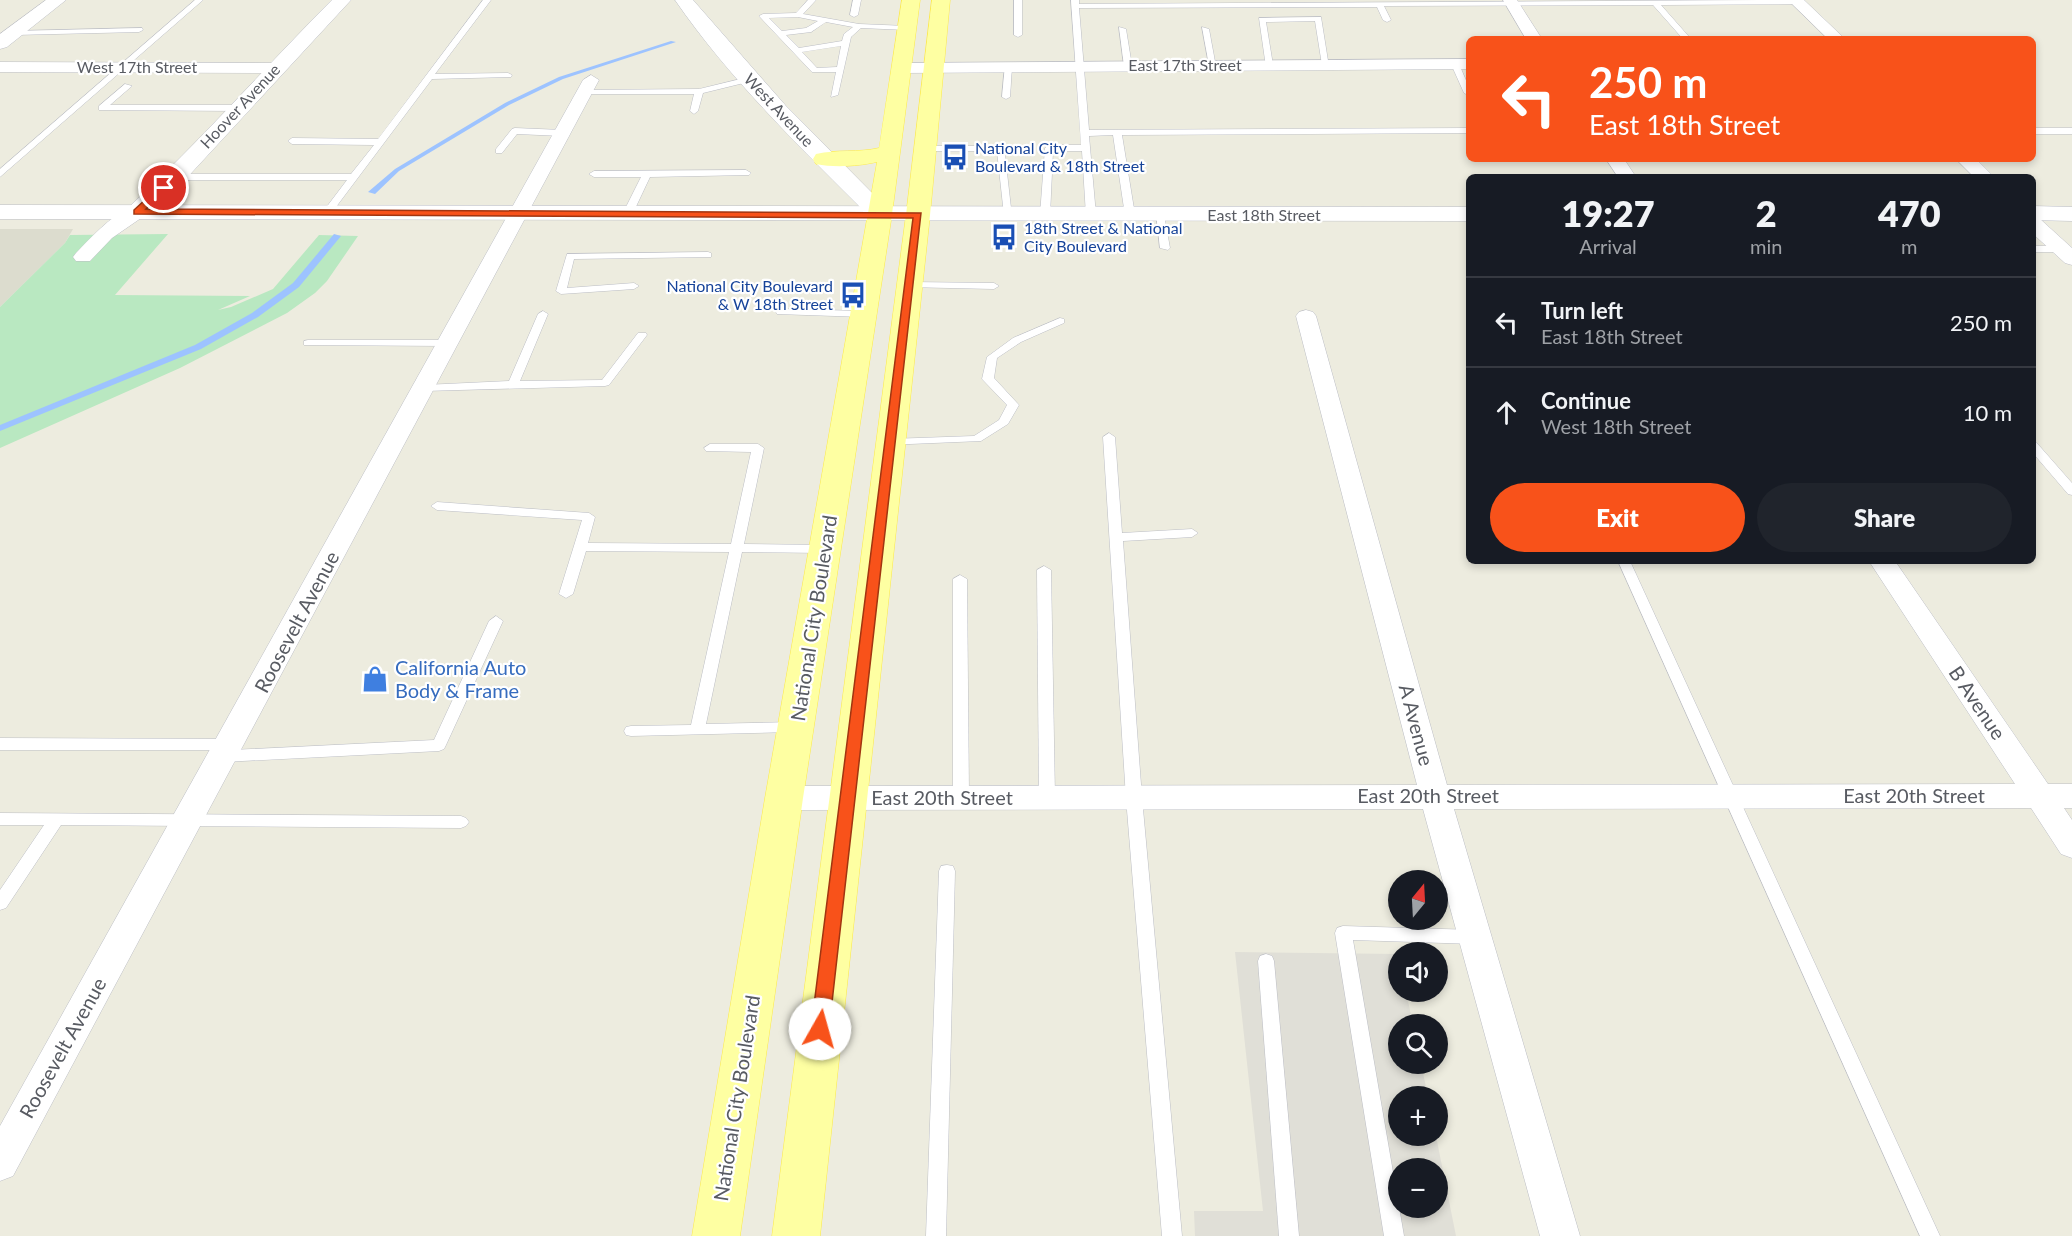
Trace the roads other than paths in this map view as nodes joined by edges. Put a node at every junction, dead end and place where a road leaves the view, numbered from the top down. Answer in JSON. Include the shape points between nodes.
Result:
{"nodes":[{"id":1,"x":57,"y":0,"type":"edge"},
{"id":2,"x":199,"y":0,"type":"edge"},
{"id":3,"x":342,"y":0,"type":"edge"},
{"id":4,"x":487,"y":0,"type":"edge"},
{"id":5,"x":684,"y":0,"type":"edge"},
{"id":6,"x":812,"y":0,"type":"edge"},
{"id":7,"x":857,"y":0,"type":"edge"},
{"id":8,"x":911,"y":0,"type":"edge"},
{"id":9,"x":941,"y":0,"type":"edge"},
{"id":10,"x":1018,"y":0,"type":"edge"},
{"id":11,"x":1796,"y":1,"type":"edge"},
{"id":12,"x":1512,"y":2,"type":"edge"},
{"id":13,"x":1075,"y":3,"type":"edge"},
{"id":14,"x":1655,"y":3,"type":"junction"},
{"id":15,"x":1379,"y":4,"type":"junction"},
{"id":16,"x":798,"y":15,"type":"junction"},
{"id":17,"x":854,"y":15,"type":"dead end"},
{"id":18,"x":824,"y":20,"type":"junction"},
{"id":19,"x":1387,"y":20,"type":"dead end"},
{"id":20,"x":859,"y":26,"type":"junction"},
{"id":21,"x":907,"y":28,"type":"junction"},
{"id":22,"x":1122,"y":29,"type":"dead end"},
{"id":23,"x":1205,"y":29,"type":"dead end"},
{"id":24,"x":139,"y":30,"type":"dead end"},
{"id":25,"x":780,"y":34,"type":"junction"},
{"id":26,"x":1018,"y":35,"type":"dead end"},
{"id":27,"x":1532,"y":36,"type":"edge"},
{"id":28,"x":1684,"y":36,"type":"edge"},
{"id":29,"x":1834,"y":36,"type":"edge"},
{"id":30,"x":7,"y":38,"type":"edge"},
{"id":31,"x":845,"y":43,"type":"junction"},
{"id":32,"x":797,"y":51,"type":"junction"},
{"id":33,"x":1326,"y":64,"type":"junction"},
{"id":34,"x":1462,"y":64,"type":"edge"},
{"id":35,"x":1213,"y":65,"type":"junction"},
{"id":36,"x":1269,"y":65,"type":"junction"},
{"id":37,"x":122,"y":66,"type":"junction"},
{"id":38,"x":1080,"y":66,"type":"junction"},
{"id":39,"x":1128,"y":66,"type":"junction"},
{"id":40,"x":0,"y":67,"type":"edge"},
{"id":41,"x":933,"y":67,"type":"junction"},
{"id":42,"x":1008,"y":67,"type":"junction"},
{"id":43,"x":275,"y":68,"type":"junction"},
{"id":44,"x":901,"y":68,"type":"junction"},
{"id":45,"x":841,"y":69,"type":"junction"},
{"id":46,"x":508,"y":75,"type":"dead end"},
{"id":47,"x":429,"y":78,"type":"junction"},
{"id":48,"x":750,"y":79,"type":"junction"},
{"id":49,"x":1466,"y":83,"type":"edge"},
{"id":50,"x":128,"y":86,"type":"dead end"},
{"id":51,"x":588,"y":86,"type":"joint"},
{"id":52,"x":699,"y":91,"type":"junction"},
{"id":53,"x":834,"y":94,"type":"dead end"},
{"id":54,"x":1006,"y":98,"type":"dead end"},
{"id":55,"x":238,"y":108,"type":"junction"},
{"id":56,"x":694,"y":111,"type":"dead end"},
{"id":57,"x":1466,"y":131,"type":"edge"},
{"id":58,"x":2036,"y":131,"type":"edge"},
{"id":59,"x":2072,"y":131,"type":"edge"},
{"id":60,"x":1117,"y":132,"type":"junction"},
{"id":61,"x":562,"y":133,"type":"junction"},
{"id":62,"x":1085,"y":133,"type":"junction"},
{"id":63,"x":292,"y":141,"type":"dead end"},
{"id":64,"x":380,"y":142,"type":"junction"},
{"id":65,"x":925,"y":148,"type":"junction"},
{"id":66,"x":1086,"y":148,"type":"junction"},
{"id":67,"x":499,"y":151,"type":"dead end"},
{"id":68,"x":889,"y":152,"type":"junction"},
{"id":69,"x":824,"y":159,"type":"junction"},
{"id":70,"x":1968,"y":162,"type":"edge"},
{"id":71,"x":0,"y":174,"type":"edge"},
{"id":72,"x":594,"y":174,"type":"dead end"},
{"id":73,"x":647,"y":174,"type":"junction"},
{"id":74,"x":746,"y":174,"type":"dead end"},
{"id":75,"x":1982,"y":174,"type":"edge"},
{"id":76,"x":175,"y":177,"type":"junction"},
{"id":77,"x":354,"y":177,"type":"junction"},
{"id":78,"x":0,"y":212,"type":"edge"},
{"id":79,"x":137,"y":212,"type":"junction"},
{"id":80,"x":327,"y":213,"type":"junction"},
{"id":81,"x":628,"y":213,"type":"junction"},
{"id":82,"x":2036,"y":213,"type":"edge"},
{"id":83,"x":519,"y":214,"type":"junction"},
{"id":84,"x":880,"y":214,"type":"junction"},
{"id":85,"x":1466,"y":214,"type":"edge"},
{"id":86,"x":2072,"y":214,"type":"edge"},
{"id":87,"x":918,"y":215,"type":"junction"},
{"id":88,"x":1009,"y":215,"type":"junction"},
{"id":89,"x":1045,"y":215,"type":"junction"},
{"id":90,"x":1091,"y":215,"type":"junction"},
{"id":91,"x":1130,"y":215,"type":"junction"},
{"id":92,"x":1159,"y":215,"type":"junction"},
{"id":93,"x":2036,"y":226,"type":"edge"},
{"id":94,"x":1166,"y":248,"type":"dead end"},
{"id":95,"x":2036,"y":250,"type":"edge"},
{"id":96,"x":2067,"y":254,"type":"edge"},
{"id":97,"x":708,"y":255,"type":"dead end"},
{"id":98,"x":83,"y":257,"type":"dead end"},
{"id":99,"x":909,"y":285,"type":"junction"},
{"id":100,"x":634,"y":286,"type":"dead end"},
{"id":101,"x":994,"y":286,"type":"dead end"},
{"id":102,"x":781,"y":312,"type":"dead end"},
{"id":103,"x":543,"y":314,"type":"dead end"},
{"id":104,"x":864,"y":314,"type":"junction"},
{"id":105,"x":1306,"y":316,"type":"dead end"},
{"id":106,"x":1060,"y":321,"type":"dead end"},
{"id":107,"x":642,"y":334,"type":"dead end"},
{"id":108,"x":308,"y":343,"type":"dead end"},
{"id":109,"x":448,"y":343,"type":"junction"},
{"id":110,"x":513,"y":384,"type":"junction"},
{"id":111,"x":424,"y":388,"type":"junction"},
{"id":112,"x":1109,"y":437,"type":"dead end"},
{"id":113,"x":890,"y":443,"type":"junction"},
{"id":114,"x":710,"y":448,"type":"dead end"},
{"id":115,"x":2036,"y":449,"type":"edge"},
{"id":116,"x":2072,"y":491,"type":"edge"},
{"id":117,"x":436,"y":506,"type":"dead end"},
{"id":118,"x":1192,"y":533,"type":"dead end"},
{"id":119,"x":1116,"y":537,"type":"junction"},
{"id":120,"x":581,"y":547,"type":"junction"},
{"id":121,"x":736,"y":549,"type":"junction"},
{"id":122,"x":825,"y":549,"type":"junction"},
{"id":123,"x":1625,"y":564,"type":"edge"},
{"id":124,"x":1884,"y":564,"type":"edge"},
{"id":125,"x":1044,"y":570,"type":"dead end"},
{"id":126,"x":960,"y":579,"type":"dead end"},
{"id":127,"x":566,"y":594,"type":"dead end"},
{"id":128,"x":496,"y":621,"type":"dead end"},
{"id":129,"x":796,"y":727,"type":"junction"},
{"id":130,"x":697,"y":730,"type":"junction"},
{"id":131,"x":631,"y":731,"type":"dead end"},
{"id":132,"x":0,"y":744,"type":"edge"},
{"id":133,"x":227,"y":750,"type":"junction"},
{"id":134,"x":1435,"y":796,"type":"junction"},
{"id":135,"x":2039,"y":796,"type":"junction"},
{"id":136,"x":2072,"y":796,"type":"edge"},
{"id":137,"x":1730,"y":797,"type":"junction"},
{"id":138,"x":784,"y":798,"type":"junction"},
{"id":139,"x":848,"y":798,"type":"junction"},
{"id":140,"x":961,"y":798,"type":"junction"},
{"id":141,"x":1047,"y":798,"type":"junction"},
{"id":142,"x":1134,"y":798,"type":"junction"},
{"id":143,"x":0,"y":819,"type":"edge"},
{"id":144,"x":56,"y":820,"type":"junction"},
{"id":145,"x":188,"y":822,"type":"junction"},
{"id":146,"x":460,"y":822,"type":"dead end"},
{"id":147,"x":2072,"y":845,"type":"edge"},
{"id":148,"x":947,"y":871,"type":"dead end"},
{"id":149,"x":0,"y":903,"type":"edge"},
{"id":150,"x":1475,"y":937,"type":"junction"},
{"id":151,"x":1266,"y":961,"type":"dead end"},
{"id":152,"x":0,"y":1163,"type":"edge"},
{"id":153,"x":716,"y":1236,"type":"edge"},
{"id":154,"x":796,"y":1236,"type":"edge"},
{"id":155,"x":936,"y":1236,"type":"edge"},
{"id":156,"x":1172,"y":1236,"type":"edge"},
{"id":157,"x":1289,"y":1236,"type":"edge"},
{"id":158,"x":1394,"y":1236,"type":"edge"},
{"id":159,"x":1560,"y":1236,"type":"edge"},
{"id":160,"x":1930,"y":1236,"type":"edge"}],
"edges":[{"from":1,"to":30,"type":"main road"},
{"from":2,"to":37,"type":"lane"},
{"from":3,"to":43,"type":"main road","name":"Hoover Avenue"},
{"from":4,"to":47,"type":"lane"},
{"from":5,"to":48,"type":"main road","name":"West Avenue"},
{"from":6,"to":16,"type":"lane"},
{"from":7,"to":17,"type":"lane"},
{"from":8,"to":21,"type":"main road","name":"National City Boulevard"},
{"from":9,"to":41,"type":"main road"},
{"from":10,"to":26,"type":"lane"},
{"from":11,"to":14,"type":"lane"},
{"from":11,"to":29,"type":"street"},
{"from":12,"to":14,"type":"lane"},
{"from":12,"to":15,"type":"lane"},
{"from":12,"to":27,"type":"street"},
{"from":13,"to":15,"type":"lane"},
{"from":13,"to":38,"type":"lane"},
{"from":14,"to":28,"type":"lane"},
{"from":15,"to":19,"type":"lane"},
{"from":16,"to":18,"type":"lane"},
{"from":16,"to":25,"type":"lane","via":[[763,16]]},
{"from":18,"to":20,"type":"lane"},
{"from":18,"to":25,"type":"lane","via":[[808,30]]},
{"from":20,"to":21,"type":"lane"},
{"from":20,"to":31,"type":"lane"},
{"from":21,"to":44,"type":"main road","name":"National City Boulevard"},
{"from":22,"to":39,"type":"lane"},
{"from":23,"to":35,"type":"lane"},
{"from":24,"to":30,"type":"lane"},
{"from":25,"to":32,"type":"lane"},
{"from":31,"to":32,"type":"lane"},
{"from":31,"to":45,"type":"lane"},
{"from":32,"to":45,"type":"lane","via":[[815,70]]},
{"from":33,"to":34,"type":"street","name":"East 17th Street"},
{"from":33,"to":36,"type":"street","name":"East 17th Street"},
{"from":33,"to":36,"type":"lane","via":[[1318,19],[1262,20]]},
{"from":34,"to":49,"type":"lane"},
{"from":35,"to":36,"type":"street","name":"East 17th Street"},
{"from":35,"to":39,"type":"street","name":"East 17th Street"},
{"from":37,"to":40,"type":"street","name":"West 17th Street"},
{"from":37,"to":43,"type":"street","name":"West 17th Street"},
{"from":37,"to":71,"type":"lane"},
{"from":38,"to":39,"type":"street","name":"East 17th Street"},
{"from":38,"to":42,"type":"street","name":"East 17th Street"},
{"from":38,"to":62,"type":"lane"},
{"from":41,"to":42,"type":"street","name":"East 17th Street"},
{"from":41,"to":44,"type":"street","name":"East 17th Street"},
{"from":41,"to":65,"type":"main road"},
{"from":42,"to":54,"type":"lane"},
{"from":43,"to":55,"type":"main road","name":"Hoover Avenue"},
{"from":44,"to":68,"type":"main road","name":"National City Boulevard"},
{"from":45,"to":53,"type":"lane"},
{"from":46,"to":47,"type":"lane"},
{"from":47,"to":64,"type":"lane"},
{"from":48,"to":52,"type":"lane"},
{"from":48,"to":69,"type":"main road","name":"West Avenue"},
{"from":50,"to":55,"type":"lane","via":[[102,108]]},
{"from":51,"to":52,"type":"lane"},
{"from":51,"to":61,"type":"street","name":"Roosevelt Avenue"},
{"from":52,"to":56,"type":"lane"},
{"from":55,"to":76,"type":"main road","name":"Hoover Avenue"},
{"from":57,"to":60,"type":"lane"},
{"from":58,"to":59,"type":"lane"},
{"from":60,"to":62,"type":"lane"},
{"from":60,"to":91,"type":"lane"},
{"from":61,"to":67,"type":"lane","via":[[515,130]]},
{"from":61,"to":83,"type":"street","name":"Roosevelt Avenue"},
{"from":62,"to":66,"type":"lane"},
{"from":63,"to":64,"type":"lane"},
{"from":64,"to":77,"type":"lane"},
{"from":65,"to":87,"type":"main road"},
{"from":65,"to":88,"type":"lane","via":[[1001,148]]},
{"from":66,"to":89,"type":"lane","via":[[1050,148]]},
{"from":66,"to":90,"type":"lane"},
{"from":68,"to":69,"type":"main road","via":[[865,158]]},
{"from":68,"to":84,"type":"main road","name":"National City Boulevard"},
{"from":69,"to":84,"type":"main road","name":"West Avenue"},
{"from":70,"to":75,"type":"street"},
{"from":72,"to":73,"type":"lane"},
{"from":73,"to":74,"type":"lane"},
{"from":73,"to":81,"type":"lane"},
{"from":76,"to":77,"type":"lane"},
{"from":76,"to":79,"type":"main road","name":"Hoover Avenue"},
{"from":77,"to":80,"type":"lane"},
{"from":78,"to":79,"type":"main road","name":"East 18th Street"},
{"from":79,"to":80,"type":"main road","name":"East 18th Street"},
{"from":79,"to":98,"type":"street","name":"Hoover Avenue","via":[[105,234]]},
{"from":80,"to":83,"type":"main road","name":"East 18th Street"},
{"from":81,"to":83,"type":"main road","name":"East 18th Street"},
{"from":81,"to":84,"type":"main road","name":"East 18th Street"},
{"from":82,"to":86,"type":"main road"},
{"from":83,"to":109,"type":"street","name":"Roosevelt Avenue"},
{"from":84,"to":87,"type":"main road","name":"East 18th Street"},
{"from":84,"to":104,"type":"main road","name":"National City Boulevard"},
{"from":85,"to":92,"type":"main road","name":"East 18th Street"},
{"from":87,"to":88,"type":"main road","name":"East 18th Street"},
{"from":87,"to":99,"type":"main road"},
{"from":88,"to":89,"type":"main road","name":"East 18th Street"},
{"from":89,"to":90,"type":"main road","name":"East 18th Street"},
{"from":90,"to":91,"type":"main road","name":"East 18th Street"},
{"from":91,"to":92,"type":"main road","name":"East 18th Street"},
{"from":92,"to":94,"type":"lane"},
{"from":93,"to":96,"type":"street"},
{"from":95,"to":96,"type":"lane"},
{"from":97,"to":100,"type":"lane","via":[[570,256],[561,291]]},
{"from":99,"to":101,"type":"lane"},
{"from":99,"to":113,"type":"main road"},
{"from":102,"to":104,"type":"lane"},
{"from":103,"to":110,"type":"lane"},
{"from":104,"to":122,"type":"main road","name":"National City Boulevard"},
{"from":105,"to":134,"type":"street","name":"A Avenue"},
{"from":106,"to":113,"type":"lane","via":[[1017,340],[992,357],[988,379],[1013,405],[1004,422],[977,439]]},
{"from":107,"to":110,"type":"lane","via":[[605,383]]},
{"from":108,"to":109,"type":"lane"},
{"from":109,"to":111,"type":"street","name":"Roosevelt Avenue"},
{"from":110,"to":111,"type":"lane"},
{"from":111,"to":133,"type":"street","name":"Roosevelt Avenue"},
{"from":112,"to":119,"type":"lane"},
{"from":113,"to":139,"type":"main road"},
{"from":114,"to":121,"type":"lane","via":[[758,448]]},
{"from":115,"to":116,"type":"lane"},
{"from":117,"to":120,"type":"lane","via":[[589,517]]},
{"from":118,"to":119,"type":"lane"},
{"from":119,"to":142,"type":"lane"},
{"from":120,"to":121,"type":"lane"},
{"from":120,"to":127,"type":"lane"},
{"from":121,"to":122,"type":"lane"},
{"from":121,"to":130,"type":"lane"},
{"from":122,"to":129,"type":"main road","name":"National City Boulevard"},
{"from":123,"to":137,"type":"lane"},
{"from":124,"to":135,"type":"street","name":"B Avenue"},
{"from":125,"to":141,"type":"lane"},
{"from":126,"to":140,"type":"lane"},
{"from":128,"to":133,"type":"lane","via":[[439,745]]},
{"from":129,"to":130,"type":"lane"},
{"from":129,"to":138,"type":"main road","name":"National City Boulevard"},
{"from":130,"to":131,"type":"lane"},
{"from":132,"to":133,"type":"lane"},
{"from":133,"to":145,"type":"street","name":"Roosevelt Avenue"},
{"from":134,"to":137,"type":"street","name":"East 20th Street"},
{"from":134,"to":142,"type":"street","name":"East 20th Street"},
{"from":134,"to":150,"type":"street","name":"A Avenue"},
{"from":135,"to":136,"type":"street","name":"East 20th Street"},
{"from":135,"to":137,"type":"street","name":"East 20th Street"},
{"from":135,"to":147,"type":"street","name":"B Avenue"},
{"from":137,"to":160,"type":"lane"},
{"from":138,"to":139,"type":"street","name":"East 20th Street"},
{"from":138,"to":153,"type":"main road","name":"National City Boulevard"},
{"from":139,"to":140,"type":"street","name":"East 20th Street"},
{"from":139,"to":154,"type":"main road"},
{"from":140,"to":141,"type":"street","name":"East 20th Street"},
{"from":141,"to":142,"type":"street","name":"East 20th Street"},
{"from":142,"to":156,"type":"lane"},
{"from":143,"to":144,"type":"lane"},
{"from":144,"to":145,"type":"lane"},
{"from":144,"to":149,"type":"lane"},
{"from":145,"to":146,"type":"lane"},
{"from":145,"to":152,"type":"street","name":"Roosevelt Avenue"},
{"from":148,"to":155,"type":"lane"},
{"from":150,"to":158,"type":"lane","via":[[1343,933]]},
{"from":150,"to":159,"type":"street","name":"A Avenue"},
{"from":151,"to":157,"type":"lane"}]}
